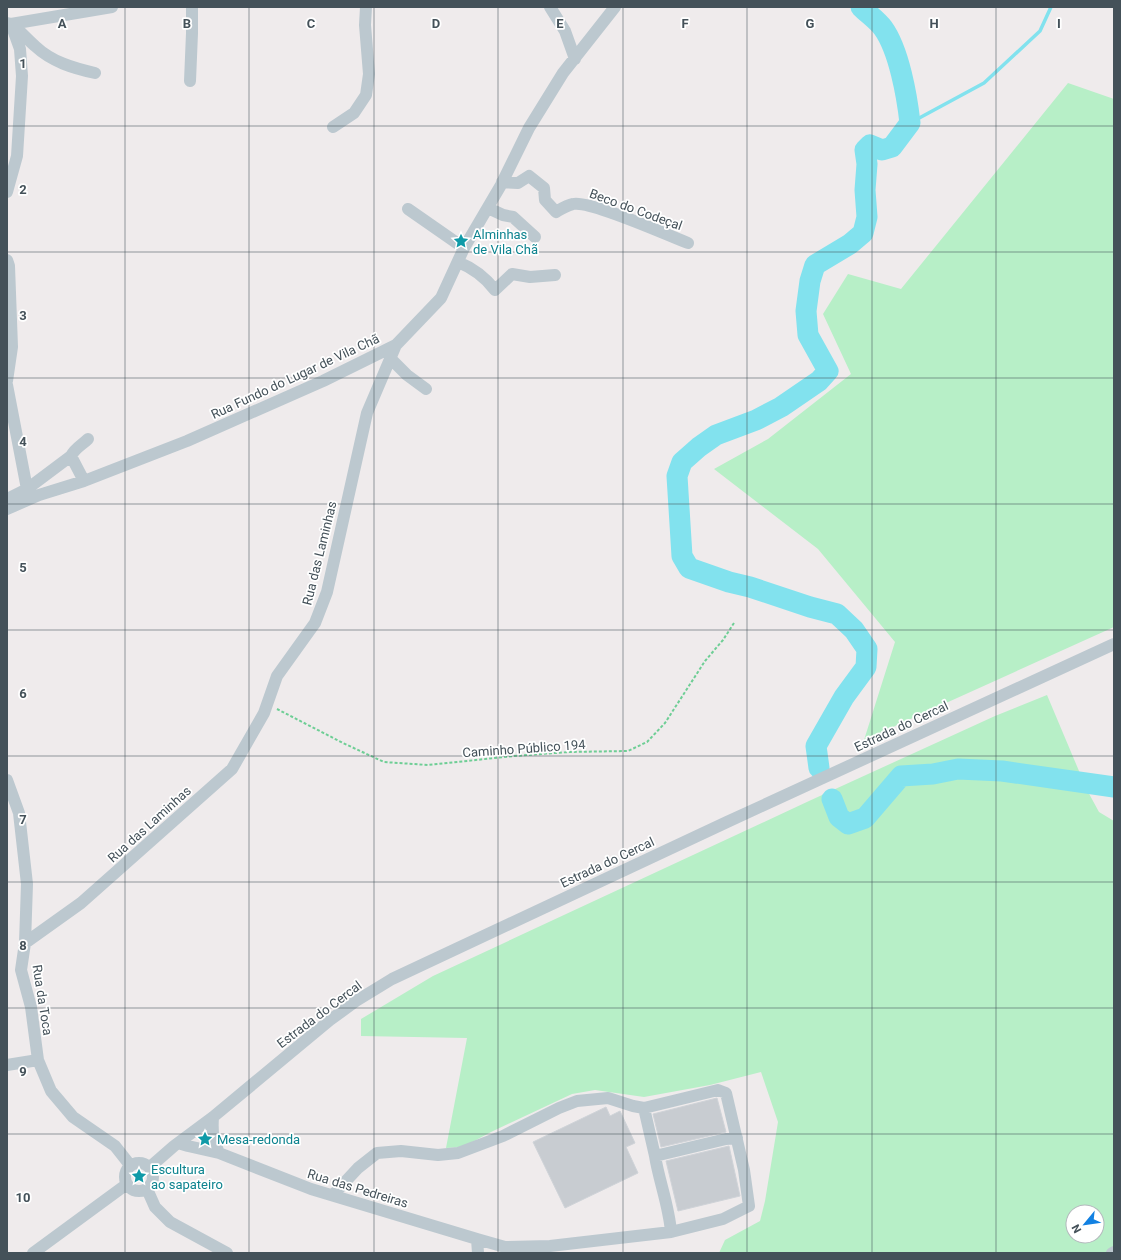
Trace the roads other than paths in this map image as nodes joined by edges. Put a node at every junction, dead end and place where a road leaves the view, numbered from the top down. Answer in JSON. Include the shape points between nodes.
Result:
{"nodes":[{"id":1,"x":112,"y":7,"type":"edge"},
{"id":2,"x":192,"y":7,"type":"edge"},
{"id":3,"x":366,"y":7,"type":"edge"},
{"id":4,"x":550,"y":7,"type":"edge"},
{"id":5,"x":615,"y":7,"type":"edge"},
{"id":6,"x":9,"y":23,"type":"edge"},
{"id":7,"x":575,"y":59,"type":"junction"},
{"id":8,"x":95,"y":73,"type":"dead end"},
{"id":9,"x":190,"y":81,"type":"dead end"},
{"id":10,"x":333,"y":127,"type":"dead end"},
{"id":11,"x":502,"y":182,"type":"junction"},
{"id":12,"x":7,"y":192,"type":"edge"},
{"id":13,"x":488,"y":208,"type":"junction"},
{"id":14,"x":408,"y":209,"type":"dead end"},
{"id":15,"x":535,"y":237,"type":"dead end"},
{"id":16,"x":688,"y":243,"type":"dead end"},
{"id":17,"x":464,"y":248,"type":"junction"},
{"id":18,"x":7,"y":260,"type":"edge"},
{"id":19,"x":458,"y":262,"type":"junction"},
{"id":20,"x":555,"y":275,"type":"dead end"},
{"id":21,"x":396,"y":345,"type":"junction"},
{"id":22,"x":390,"y":358,"type":"junction"},
{"id":23,"x":7,"y":381,"type":"edge"},
{"id":24,"x":7,"y":385,"type":"edge"},
{"id":25,"x":426,"y":389,"type":"dead end"},
{"id":26,"x":88,"y":439,"type":"dead end"},
{"id":27,"x":71,"y":456,"type":"junction"},
{"id":28,"x":84,"y":481,"type":"junction"},
{"id":29,"x":27,"y":489,"type":"junction"},
{"id":30,"x":7,"y":499,"type":"edge"},
{"id":31,"x":7,"y":508,"type":"edge"},
{"id":32,"x":1114,"y":644,"type":"edge"},
{"id":33,"x":7,"y":780,"type":"edge"},
{"id":34,"x":25,"y":943,"type":"junction"},
{"id":35,"x":38,"y":1060,"type":"junction"},
{"id":36,"x":7,"y":1065,"type":"edge"},
{"id":37,"x":644,"y":1108,"type":"junction"},
{"id":38,"x":212,"y":1117,"type":"junction"},
{"id":39,"x":737,"y":1138,"type":"junction"},
{"id":40,"x":178,"y":1143,"type":"junction"},
{"id":41,"x":220,"y":1153,"type":"junction"},
{"id":42,"x":654,"y":1156,"type":"junction"},
{"id":43,"x":130,"y":1165,"type":"junction"},
{"id":44,"x":150,"y":1167,"type":"junction"},
{"id":45,"x":127,"y":1184,"type":"junction"},
{"id":46,"x":147,"y":1189,"type":"junction"},
{"id":47,"x":332,"y":1195,"type":"junction"},
{"id":48,"x":671,"y":1232,"type":"junction"},
{"id":49,"x":477,"y":1239,"type":"junction"},
{"id":50,"x":34,"y":1253,"type":"edge"},
{"id":51,"x":227,"y":1253,"type":"edge"},
{"id":52,"x":478,"y":1253,"type":"edge"}],
"edges":[{"from":1,"to":6,"type":"street"},
{"from":2,"to":9,"type":"street"},
{"from":3,"to":10,"type":"street","via":[[369,74],[366,95],[354,113]]},
{"from":4,"to":7,"type":"street","via":[[565,32]]},
{"from":5,"to":7,"type":"street","name":"Rua Fundo do Lugar de Vila Chã"},
{"from":6,"to":8,"type":"street","via":[[56,62]]},
{"from":6,"to":12,"type":"street","via":[[20,49],[22,76],[17,156]]},
{"from":7,"to":11,"type":"street","name":"Rua Fundo do Lugar de Vila Chã","via":[[529,128]]},
{"from":11,"to":13,"type":"street","name":"Rua Fundo do Lugar de Vila Chã"},
{"from":11,"to":16,"type":"street","name":"Beco do Codeçal","via":[[518,183],[529,176],[544,188],[545,200],[556,212],[573,204],[584,204]]},
{"from":13,"to":15,"type":"street","via":[[513,217]]},
{"from":13,"to":17,"type":"street","name":"Rua Fundo do Lugar de Vila Chã"},
{"from":14,"to":17,"type":"street"},
{"from":17,"to":19,"type":"street","name":"Rua Fundo do Lugar de Vila Chã"},
{"from":18,"to":23,"type":"street","via":[[12,347]]},
{"from":19,"to":20,"type":"street","via":[[486,278],[495,290],[512,274],[530,277]]},
{"from":19,"to":21,"type":"street","name":"Rua Fundo do Lugar de Vila Chã","via":[[441,298]]},
{"from":21,"to":22,"type":"street","name":"Rua das Laminhas"},
{"from":21,"to":28,"type":"street","name":"Rua Fundo do Lugar de Vila Chã","via":[[323,381],[194,438]]},
{"from":22,"to":25,"type":"street"},
{"from":22,"to":34,"type":"street","name":"Rua das Laminhas","via":[[367,413],[327,592],[315,623],[277,676],[264,713],[232,769],[81,903]]},
{"from":24,"to":29,"type":"street"},
{"from":26,"to":27,"type":"street","via":[[74,450]]},
{"from":27,"to":28,"type":"street"},
{"from":27,"to":29,"type":"street"},
{"from":28,"to":31,"type":"street","name":"Rua Fundo do Lugar de Vila Chã"},
{"from":29,"to":30,"type":"street"},
{"from":32,"to":38,"type":"street","name":"Estrada do Cercal","via":[[392,979],[330,1020]]},
{"from":33,"to":34,"type":"street","name":"Rua da Toca","via":[[19,813],[27,884]]},
{"from":34,"to":35,"type":"street","name":"Rua da Toca","via":[[21,970],[31,1007]]},
{"from":35,"to":36,"type":"street"},
{"from":35,"to":43,"type":"street","name":"Rua da Toca","via":[[51,1091],[73,1117],[115,1146]]},
{"from":37,"to":39,"type":"street","via":[[718,1090],[726,1093]]},
{"from":37,"to":42,"type":"street"},
{"from":37,"to":47,"type":"street","via":[[608,1098],[577,1101],[503,1136],[458,1153],[438,1155],[401,1151],[378,1152]]},
{"from":38,"to":40,"type":"street","name":"Estrada do Cercal"},
{"from":38,"to":41,"type":"street","via":[[214,1142]]},
{"from":39,"to":42,"type":"street"},
{"from":39,"to":48,"type":"street","name":"Rua das Pedreiras","via":[[749,1206],[723,1219]]},
{"from":40,"to":41,"type":"street","name":"Rua das Pedreiras"},
{"from":40,"to":44,"type":"street","name":"Estrada do Cercal"},
{"from":41,"to":47,"type":"street","name":"Rua das Pedreiras"},
{"from":42,"to":48,"type":"street"},
{"from":43,"to":44,"type":"street","via":[[142,1162]]},
{"from":43,"to":45,"type":"street","via":[[125,1176]]},
{"from":44,"to":46,"type":"street","via":[[154,1176]]},
{"from":45,"to":46,"type":"street","via":[[134,1190]]},
{"from":45,"to":50,"type":"street"},
{"from":46,"to":51,"type":"street","via":[[155,1207],[170,1222]]},
{"from":47,"to":49,"type":"street","name":"Rua das Pedreiras"},
{"from":48,"to":49,"type":"street","name":"Rua das Pedreiras","via":[[550,1246],[505,1247]]},
{"from":49,"to":52,"type":"street"}]}
